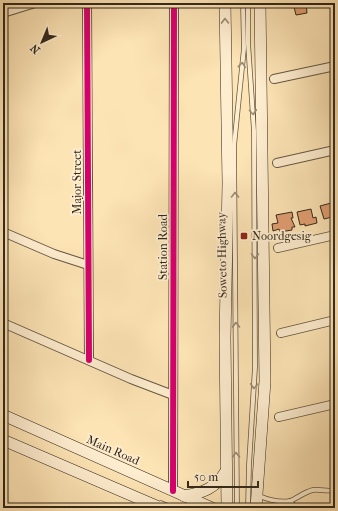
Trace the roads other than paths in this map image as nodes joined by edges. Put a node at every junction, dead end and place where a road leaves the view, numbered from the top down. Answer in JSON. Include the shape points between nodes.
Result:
{"nodes":[{"id":1,"x":35,"y":3,"type":"edge"},
{"id":2,"x":87,"y":3,"type":"edge"},
{"id":3,"x":174,"y":3,"type":"edge"},
{"id":4,"x":225,"y":3,"type":"edge"},
{"id":5,"x":243,"y":3,"type":"edge"},
{"id":6,"x":248,"y":3,"type":"edge"},
{"id":7,"x":260,"y":3,"type":"edge"},
{"id":8,"x":3,"y":13,"type":"edge"},
{"id":9,"x":335,"y":66,"type":"edge"},
{"id":10,"x":274,"y":79,"type":"dead end"},
{"id":11,"x":335,"y":150,"type":"edge"},
{"id":12,"x":277,"y":163,"type":"dead end"},
{"id":13,"x":3,"y":232,"type":"edge"},
{"id":14,"x":335,"y":235,"type":"edge"},
{"id":15,"x":278,"y":248,"type":"dead end"},
{"id":16,"x":88,"y":266,"type":"junction"},
{"id":17,"x":335,"y":320,"type":"edge"},
{"id":18,"x":3,"y":323,"type":"edge"},
{"id":19,"x":281,"y":333,"type":"dead end"},
{"id":20,"x":89,"y":360,"type":"junction"},
{"id":21,"x":173,"y":395,"type":"junction"},
{"id":22,"x":335,"y":404,"type":"edge"},
{"id":23,"x":3,"y":415,"type":"edge"},
{"id":24,"x":280,"y":417,"type":"dead end"},
{"id":25,"x":3,"y":420,"type":"edge"},
{"id":26,"x":3,"y":437,"type":"edge"},
{"id":27,"x":3,"y":440,"type":"edge"},
{"id":28,"x":226,"y":471,"type":"junction"},
{"id":29,"x":150,"y":486,"type":"dead end"},
{"id":30,"x":335,"y":490,"type":"edge"},
{"id":31,"x":178,"y":495,"type":"junction"},
{"id":32,"x":256,"y":495,"type":"junction"},
{"id":33,"x":290,"y":500,"type":"junction"},
{"id":34,"x":161,"y":508,"type":"edge"},
{"id":35,"x":173,"y":508,"type":"edge"},
{"id":36,"x":200,"y":508,"type":"edge"},
{"id":37,"x":212,"y":508,"type":"edge"},
{"id":38,"x":227,"y":508,"type":"edge"},
{"id":39,"x":237,"y":508,"type":"edge"},
{"id":40,"x":248,"y":508,"type":"edge"},
{"id":41,"x":256,"y":508,"type":"edge"},
{"id":42,"x":296,"y":508,"type":"edge"}],
"edges":[{"from":1,"to":8,"type":"street"},
{"from":2,"to":16,"type":"street","name":"Major Street"},
{"from":3,"to":21,"type":"street","name":"Station Road"},
{"from":28,"to":4,"type":"main road","name":"Soweto Highway","one_way":true,"via":[[228,182]]},
{"from":39,"to":5,"type":"lane","name":"Soweto Highway","one_way":true,"via":[[234,146],[244,48]]},
{"from":6,"to":40,"type":"lane","one_way":true,"via":[[254,131],[255,368]]},
{"from":7,"to":32,"type":"main road","via":[[265,381]]},
{"from":9,"to":10,"type":"street"},
{"from":11,"to":12,"type":"street"},
{"from":13,"to":16,"type":"street"},
{"from":14,"to":15,"type":"street"},
{"from":16,"to":20,"type":"street","name":"Major Street"},
{"from":17,"to":19,"type":"street"},
{"from":18,"to":20,"type":"street"},
{"from":20,"to":21,"type":"street"},
{"from":21,"to":31,"type":"street","name":"Station Road"},
{"from":22,"to":24,"type":"street"},
{"from":23,"to":31,"type":"main road","name":"Main Road"},
{"from":25,"to":29,"type":"lane","name":"Main Road"},
{"from":26,"to":35,"type":"lane"},
{"from":27,"to":34,"type":"main road"},
{"from":28,"to":31,"type":"main road","via":[[219,482],[209,490]]},
{"from":28,"to":38,"type":"main road","name":"Soweto Highway"},
{"from":30,"to":33,"type":"lane","via":[[313,490]]},
{"from":31,"to":36,"type":"lane","name":"Main Road"},
{"from":31,"to":37,"type":"main road","name":"Main Road"},
{"from":32,"to":33,"type":"lane","via":[[272,501]]},
{"from":32,"to":41,"type":"main road"},
{"from":33,"to":42,"type":"lane"}]}
